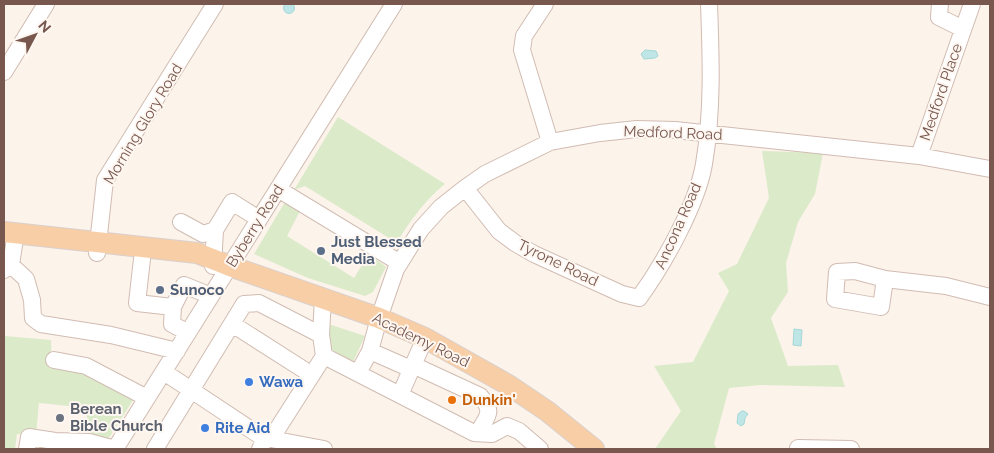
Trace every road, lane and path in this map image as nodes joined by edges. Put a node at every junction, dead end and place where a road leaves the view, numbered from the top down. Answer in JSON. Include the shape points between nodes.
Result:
{"nodes":[{"id":1,"x":46,"y":4,"type":"edge"},
{"id":2,"x":215,"y":4,"type":"edge"},
{"id":3,"x":394,"y":4,"type":"edge"},
{"id":4,"x":544,"y":4,"type":"edge"},
{"id":5,"x":709,"y":4,"type":"edge"},
{"id":6,"x":940,"y":4,"type":"edge"},
{"id":7,"x":972,"y":4,"type":"edge"},
{"id":8,"x":963,"y":29,"type":"junction"},
{"id":9,"x":4,"y":72,"type":"edge"},
{"id":10,"x":708,"y":133,"type":"junction"},
{"id":11,"x":550,"y":142,"type":"junction"},
{"id":12,"x":919,"y":156,"type":"junction"},
{"id":13,"x":990,"y":169,"type":"edge"},
{"id":14,"x":465,"y":188,"type":"junction"},
{"id":15,"x":278,"y":189,"type":"junction"},
{"id":16,"x":259,"y":219,"type":"junction"},
{"id":17,"x":181,"y":222,"type":"dead end"},
{"id":18,"x":215,"y":230,"type":"junction"},
{"id":19,"x":7,"y":240,"type":"edge"},
{"id":20,"x":97,"y":247,"type":"junction"},
{"id":21,"x":142,"y":259,"type":"junction"},
{"id":22,"x":400,"y":263,"type":"junction"},
{"id":23,"x":219,"y":264,"type":"junction"},
{"id":24,"x":7,"y":267,"type":"edge"},
{"id":25,"x":886,"y":279,"type":"dead end"},
{"id":26,"x":614,"y":290,"type":"joint"},
{"id":27,"x":211,"y":296,"type":"junction"},
{"id":28,"x":990,"y":297,"type":"edge"},
{"id":29,"x":323,"y":298,"type":"junction"},
{"id":30,"x":173,"y":307,"type":"junction"},
{"id":31,"x":379,"y":318,"type":"junction"},
{"id":32,"x":232,"y":324,"type":"junction"},
{"id":33,"x":188,"y":333,"type":"junction"},
{"id":34,"x":321,"y":336,"type":"junction"},
{"id":35,"x":425,"y":338,"type":"junction"},
{"id":36,"x":177,"y":351,"type":"junction"},
{"id":37,"x":370,"y":351,"type":"junction"},
{"id":38,"x":324,"y":356,"type":"junction"},
{"id":39,"x":54,"y":360,"type":"dead end"},
{"id":40,"x":412,"y":367,"type":"junction"},
{"id":41,"x":164,"y":372,"type":"junction"},
{"id":42,"x":358,"y":373,"type":"junction"},
{"id":43,"x":312,"y":375,"type":"junction"},
{"id":44,"x":192,"y":391,"type":"junction"},
{"id":45,"x":400,"y":395,"type":"junction"},
{"id":46,"x":147,"y":398,"type":"junction"},
{"id":47,"x":478,"y":433,"type":"junction"},
{"id":48,"x":266,"y":442,"type":"edge"},
{"id":49,"x":27,"y":449,"type":"edge"},
{"id":50,"x":115,"y":449,"type":"edge"},
{"id":51,"x":155,"y":449,"type":"edge"},
{"id":52,"x":324,"y":449,"type":"edge"},
{"id":53,"x":540,"y":449,"type":"edge"},
{"id":54,"x":594,"y":449,"type":"edge"},
{"id":55,"x":798,"y":449,"type":"edge"},
{"id":56,"x":851,"y":449,"type":"edge"}],
"edges":[{"from":1,"to":9,"type":"street"},
{"from":2,"to":20,"type":"street","name":"Morning Glory Road","via":[[105,180]]},
{"from":3,"to":15,"type":"street","name":"Byberry Road"},
{"from":4,"to":11,"type":"street","via":[[524,36],[522,50]]},
{"from":5,"to":10,"type":"street","name":"Ancona Road","via":[[711,89]]},
{"from":6,"to":8,"type":"street","name":"Medford Place","via":[[939,17]]},
{"from":7,"to":8,"type":"street","name":"Medford Place"},
{"from":8,"to":12,"type":"street","name":"Medford Place"},
{"from":10,"to":11,"type":"street","name":"Medford Road","via":[[637,129]]},
{"from":10,"to":12,"type":"street","name":"Medford Road"},
{"from":10,"to":26,"type":"street","name":"Ancona Road","via":[[704,166],[691,205],[657,274],[639,298]]},
{"from":11,"to":14,"type":"street","name":"Medford Road","via":[[485,174]]},
{"from":12,"to":13,"type":"street","name":"Medford Road"},
{"from":14,"to":22,"type":"street","name":"Medford Road","via":[[440,207]]},
{"from":14,"to":26,"type":"street","name":"Tyrone Road","via":[[499,231],[515,243]]},
{"from":15,"to":16,"type":"street","name":"Byberry Road"},
{"from":15,"to":22,"type":"street"},
{"from":16,"to":18,"type":"street","via":[[232,202]]},
{"from":16,"to":23,"type":"street","name":"Byberry Road"},
{"from":17,"to":18,"type":"street","via":[[203,234]]},
{"from":18,"to":23,"type":"street"},
{"from":19,"to":20,"type":"main road","name":"Academy Road"},
{"from":19,"to":24,"type":"street"},
{"from":20,"to":21,"type":"main road","name":"Academy Road"},
{"from":20,"to":23,"type":"main road","name":"Academy Road","via":[[197,252]]},
{"from":21,"to":23,"type":"main road","name":"Academy Road","via":[[191,266]]},
{"from":21,"to":30,"type":"street","via":[[138,302]]},
{"from":22,"to":31,"type":"street","name":"Medford Road"},
{"from":23,"to":27,"type":"street","name":"Byberry Road"},
{"from":23,"to":29,"type":"main road","name":"Academy Road"},
{"from":24,"to":36,"type":"street","via":[[26,279],[33,318],[41,324],[111,335]]},
{"from":25,"to":28,"type":"street","via":[[946,286]]},
{"from":27,"to":30,"type":"street","via":[[184,285]]},
{"from":27,"to":33,"type":"street","name":"Byberry Road"},
{"from":29,"to":31,"type":"main road","name":"Academy Road"},
{"from":29,"to":34,"type":"street"},
{"from":30,"to":33,"type":"street","via":[[172,324]]},
{"from":31,"to":35,"type":"main road","name":"Academy Road"},
{"from":31,"to":37,"type":"street","name":"Medford Road"},
{"from":32,"to":34,"type":"street","via":[[244,304],[259,303]]},
{"from":32,"to":43,"type":"street"},
{"from":32,"to":44,"type":"street"},
{"from":33,"to":36,"type":"street","name":"Byberry Road"},
{"from":34,"to":38,"type":"street"},
{"from":35,"to":40,"type":"street"},
{"from":35,"to":54,"type":"main road","name":"Academy Road","via":[[510,386]]},
{"from":36,"to":41,"type":"street","name":"Byberry Road"},
{"from":37,"to":40,"type":"street"},
{"from":37,"to":42,"type":"street","name":"Medford Road"},
{"from":38,"to":42,"type":"street"},
{"from":38,"to":43,"type":"street"},
{"from":39,"to":46,"type":"street","via":[[86,366]]},
{"from":40,"to":45,"type":"street"},
{"from":40,"to":47,"type":"street","via":[[480,396],[488,405],[489,412]]},
{"from":41,"to":44,"type":"street"},
{"from":41,"to":46,"type":"street","name":"Byberry Road"},
{"from":42,"to":45,"type":"street"},
{"from":43,"to":48,"type":"street"},
{"from":44,"to":48,"type":"street"},
{"from":44,"to":51,"type":"street"},
{"from":45,"to":47,"type":"street"},
{"from":46,"to":50,"type":"street","name":"Byberry Road"},
{"from":47,"to":53,"type":"street","via":[[492,434],[507,426]]},
{"from":48,"to":52,"type":"street"},
{"from":49,"to":50,"type":"street","via":[[29,437],[89,442]]},
{"from":55,"to":56,"type":"street"}]}
